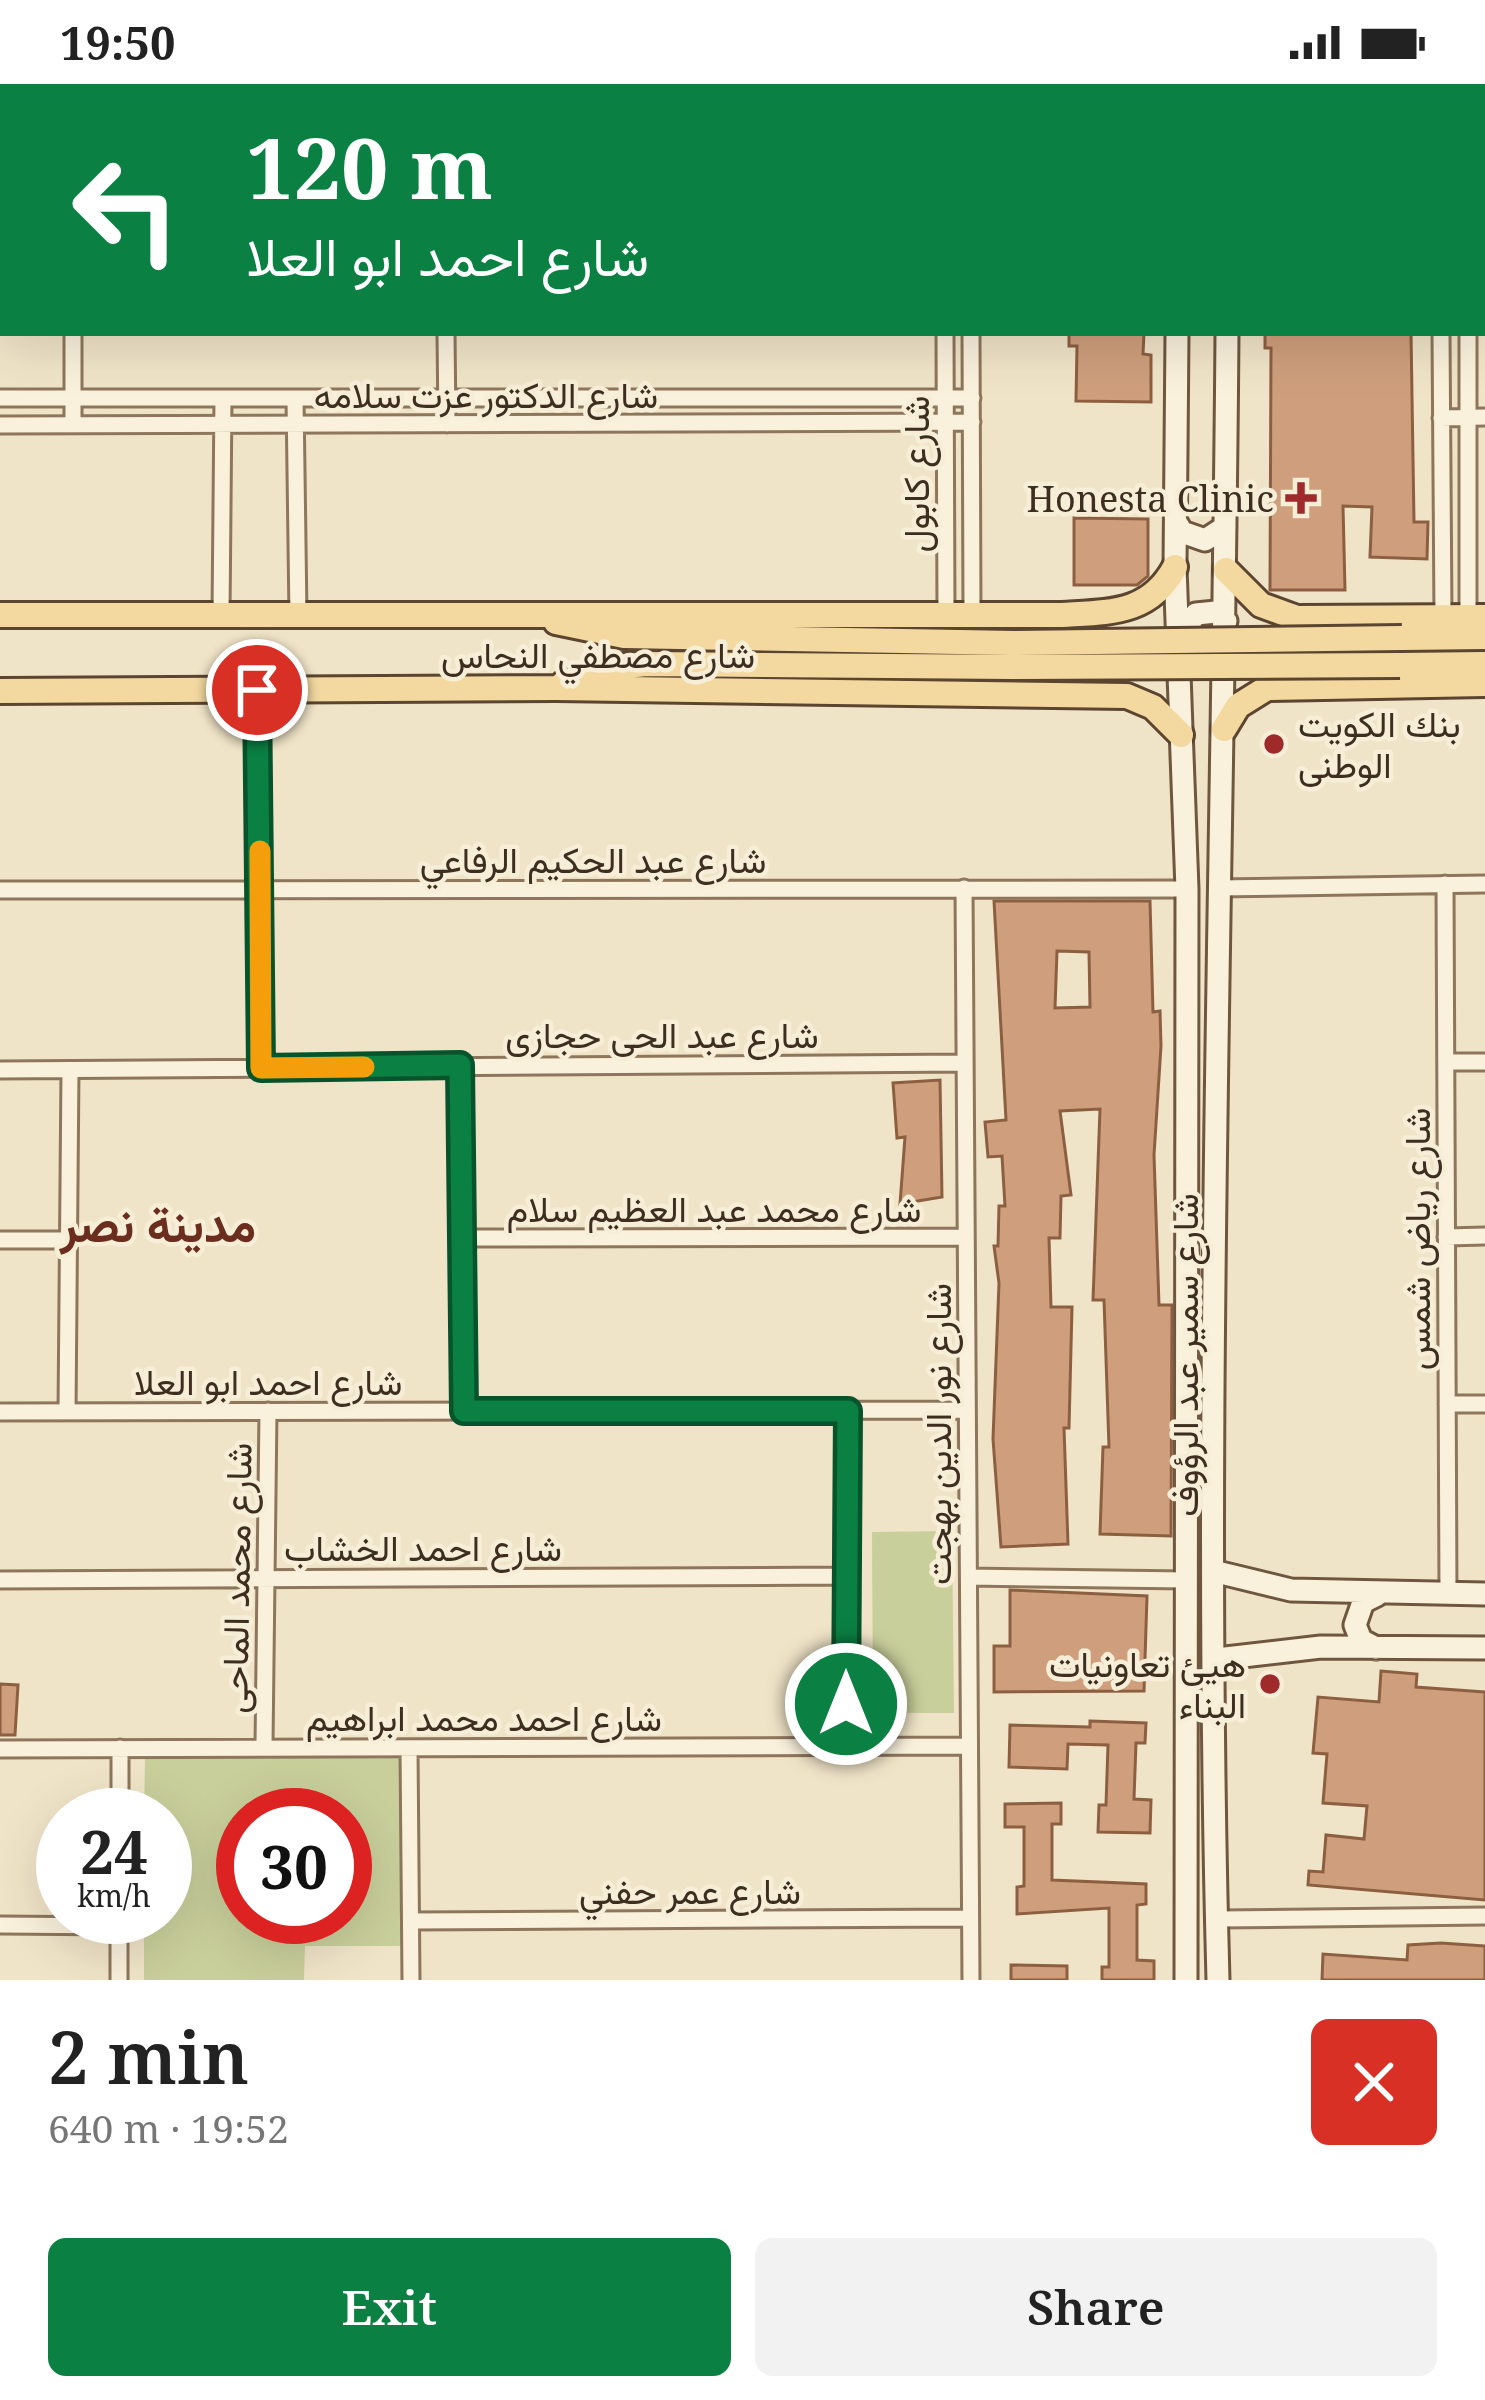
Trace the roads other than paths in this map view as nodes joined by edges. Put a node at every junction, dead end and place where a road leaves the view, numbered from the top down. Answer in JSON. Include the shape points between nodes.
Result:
{"nodes":[{"id":1,"x":73,"y":336,"type":"edge"},
{"id":2,"x":446,"y":336,"type":"edge"},
{"id":3,"x":945,"y":336,"type":"edge"},
{"id":4,"x":971,"y":336,"type":"edge"},
{"id":5,"x":1177,"y":336,"type":"edge"},
{"id":6,"x":1226,"y":336,"type":"edge"},
{"id":7,"x":1441,"y":336,"type":"edge"},
{"id":8,"x":1468,"y":336,"type":"edge"},
{"id":9,"x":1441,"y":389,"type":"junction"},
{"id":10,"x":1477,"y":390,"type":"edge"},
{"id":11,"x":0,"y":398,"type":"edge"},
{"id":12,"x":73,"y":398,"type":"junction"},
{"id":13,"x":223,"y":398,"type":"junction"},
{"id":14,"x":295,"y":398,"type":"junction"},
{"id":15,"x":447,"y":398,"type":"junction"},
{"id":16,"x":945,"y":398,"type":"junction"},
{"id":17,"x":971,"y":398,"type":"junction"},
{"id":18,"x":1477,"y":417,"type":"edge"},
{"id":19,"x":1442,"y":418,"type":"junction"},
{"id":20,"x":945,"y":422,"type":"junction"},
{"id":21,"x":971,"y":422,"type":"junction"},
{"id":22,"x":223,"y":424,"type":"junction"},
{"id":23,"x":296,"y":424,"type":"junction"},
{"id":24,"x":447,"y":424,"type":"junction"},
{"id":25,"x":0,"y":425,"type":"edge"},
{"id":26,"x":74,"y":425,"type":"junction"},
{"id":27,"x":1176,"y":522,"type":"junction"},
{"id":28,"x":1225,"y":527,"type":"junction"},
{"id":29,"x":1175,"y":567,"type":"junction"},
{"id":30,"x":1226,"y":570,"type":"junction"},
{"id":31,"x":541,"y":614,"type":"junction"},
{"id":32,"x":946,"y":614,"type":"junction"},
{"id":33,"x":972,"y":614,"type":"junction"},
{"id":34,"x":0,"y":615,"type":"edge"},
{"id":35,"x":1062,"y":615,"type":"junction"},
{"id":36,"x":221,"y":616,"type":"junction"},
{"id":37,"x":298,"y":616,"type":"junction"},
{"id":38,"x":1465,"y":617,"type":"edge"},
{"id":39,"x":1334,"y":620,"type":"junction"},
{"id":40,"x":1226,"y":621,"type":"junction"},
{"id":41,"x":1485,"y":637,"type":"edge"},
{"id":42,"x":1177,"y":660,"type":"junction"},
{"id":43,"x":1485,"y":664,"type":"edge"},
{"id":44,"x":1485,"y":684,"type":"edge"},
{"id":45,"x":1329,"y":686,"type":"junction"},
{"id":46,"x":556,"y":688,"type":"junction"},
{"id":47,"x":257,"y":690,"type":"junction"},
{"id":48,"x":0,"y":691,"type":"edge"},
{"id":49,"x":1064,"y":694,"type":"junction"},
{"id":50,"x":1224,"y":729,"type":"junction"},
{"id":51,"x":1181,"y":735,"type":"junction"},
{"id":52,"x":1444,"y":884,"type":"junction"},
{"id":53,"x":1485,"y":884,"type":"edge"},
{"id":54,"x":964,"y":888,"type":"junction"},
{"id":55,"x":1218,"y":888,"type":"junction"},
{"id":56,"x":1186,"y":889,"type":"junction"},
{"id":57,"x":0,"y":890,"type":"edge"},
{"id":58,"x":261,"y":890,"type":"junction"},
{"id":59,"x":1445,"y":1062,"type":"junction"},
{"id":60,"x":1485,"y":1062,"type":"edge"},
{"id":61,"x":965,"y":1063,"type":"junction"},
{"id":62,"x":460,"y":1065,"type":"junction"},
{"id":63,"x":261,"y":1068,"type":"junction"},
{"id":64,"x":0,"y":1070,"type":"edge"},
{"id":65,"x":70,"y":1070,"type":"junction"},
{"id":66,"x":1485,"y":1236,"type":"edge"},
{"id":67,"x":1446,"y":1237,"type":"junction"},
{"id":68,"x":462,"y":1238,"type":"junction"},
{"id":69,"x":966,"y":1238,"type":"junction"},
{"id":70,"x":0,"y":1240,"type":"edge"},
{"id":71,"x":68,"y":1240,"type":"junction"},
{"id":72,"x":1447,"y":1404,"type":"junction"},
{"id":73,"x":1485,"y":1404,"type":"edge"},
{"id":74,"x":967,"y":1410,"type":"junction"},
{"id":75,"x":268,"y":1411,"type":"junction"},
{"id":76,"x":464,"y":1411,"type":"junction"},
{"id":77,"x":848,"y":1411,"type":"junction"},
{"id":78,"x":0,"y":1412,"type":"edge"},
{"id":79,"x":67,"y":1412,"type":"junction"},
{"id":80,"x":1217,"y":1572,"type":"junction"},
{"id":81,"x":846,"y":1576,"type":"junction"},
{"id":82,"x":264,"y":1577,"type":"junction"},
{"id":83,"x":969,"y":1577,"type":"junction"},
{"id":84,"x":0,"y":1580,"type":"edge"},
{"id":85,"x":1186,"y":1580,"type":"junction"},
{"id":86,"x":1448,"y":1594,"type":"junction"},
{"id":87,"x":1485,"y":1594,"type":"edge"},
{"id":88,"x":1377,"y":1595,"type":"junction"},
{"id":89,"x":1376,"y":1648,"type":"junction"},
{"id":90,"x":1485,"y":1648,"type":"edge"},
{"id":91,"x":1217,"y":1659,"type":"junction"},
{"id":92,"x":264,"y":1745,"type":"junction"},
{"id":93,"x":969,"y":1746,"type":"junction"},
{"id":94,"x":846,"y":1747,"type":"junction"},
{"id":95,"x":120,"y":1748,"type":"junction"},
{"id":96,"x":410,"y":1749,"type":"junction"},
{"id":97,"x":0,"y":1750,"type":"edge"},
{"id":98,"x":120,"y":1788,"type":"edge"},
{"id":99,"x":1485,"y":1916,"type":"edge"},
{"id":100,"x":970,"y":1918,"type":"junction"},
{"id":101,"x":1217,"y":1919,"type":"junction"},
{"id":102,"x":411,"y":1921,"type":"junction"},
{"id":103,"x":36,"y":1924,"type":"edge"},
{"id":104,"x":0,"y":1925,"type":"edge"},
{"id":105,"x":119,"y":1944,"type":"edge"},
{"id":106,"x":119,"y":1980,"type":"edge"},
{"id":107,"x":410,"y":1980,"type":"edge"},
{"id":108,"x":971,"y":1980,"type":"edge"},
{"id":109,"x":1186,"y":1980,"type":"edge"},
{"id":110,"x":1219,"y":1980,"type":"edge"}],
"edges":[{"from":1,"to":12,"type":"street"},
{"from":2,"to":15,"type":"street"},
{"from":3,"to":16,"type":"street","name":"شارع كابول"},
{"from":4,"to":17,"type":"street","name":"شارع كابول"},
{"from":5,"to":27,"type":"street","name":"شارع سمير عبد الرؤوف"},
{"from":6,"to":28,"type":"street","name":"شارع سمير عبد الرؤوف"},
{"from":7,"to":9,"type":"street"},
{"from":8,"to":10,"type":"street"},
{"from":9,"to":10,"type":"street"},
{"from":9,"to":19,"type":"street"},
{"from":10,"to":18,"type":"street"},
{"from":11,"to":12,"type":"street","name":"شارع الدكتور عزت سلامه"},
{"from":12,"to":13,"type":"street","name":"شارع الدكتور عزت سلامه"},
{"from":12,"to":26,"type":"street"},
{"from":13,"to":14,"type":"street","name":"شارع الدكتور عزت سلامه"},
{"from":13,"to":22,"type":"street"},
{"from":14,"to":15,"type":"street","name":"شارع الدكتور عزت سلامه"},
{"from":14,"to":23,"type":"street"},
{"from":15,"to":16,"type":"street","name":"شارع الدكتور عزت سلامه"},
{"from":15,"to":24,"type":"street"},
{"from":16,"to":17,"type":"street","name":"شارع الدكتور عزت سلامه"},
{"from":16,"to":20,"type":"street","name":"شارع كابول"},
{"from":17,"to":21,"type":"street","name":"شارع كابول"},
{"from":18,"to":19,"type":"street"},
{"from":18,"to":38,"type":"street"},
{"from":19,"to":38,"type":"street"},
{"from":20,"to":21,"type":"street","name":"شارع الدكتور عزت سلامه"},
{"from":20,"to":24,"type":"street","name":"شارع الدكتور عزت سلامه"},
{"from":20,"to":32,"type":"street","name":"شارع كابول"},
{"from":21,"to":33,"type":"street","name":"شارع كابول"},
{"from":22,"to":23,"type":"street","name":"شارع الدكتور عزت سلامه"},
{"from":22,"to":26,"type":"street","name":"شارع الدكتور عزت سلامه"},
{"from":22,"to":36,"type":"street"},
{"from":23,"to":24,"type":"street","name":"شارع الدكتور عزت سلامه"},
{"from":23,"to":37,"type":"street"},
{"from":25,"to":26,"type":"street","name":"شارع الدكتور عزت سلامه"},
{"from":27,"to":28,"type":"street","via":[[1205,540]]},
{"from":27,"to":29,"type":"street","name":"شارع سمير عبد الرؤوف"},
{"from":28,"to":30,"type":"street","name":"شارع سمير عبد الرؤوف"},
{"from":29,"to":35,"type":"main road","name":"شارع مصطفي النحاس","via":[[1133,608]]},
{"from":29,"to":42,"type":"street","name":"شارع سمير عبد الرؤوف"},
{"from":30,"to":39,"type":"main road","via":[[1276,613]]},
{"from":30,"to":40,"type":"street","name":"شارع سمير عبد الرؤوف"},
{"from":31,"to":32,"type":"main road","name":"شارع مصطفي النحاس"},
{"from":31,"to":37,"type":"main road","name":"شارع مصطفي النحاس"},
{"from":31,"to":41,"type":"main road","bridge":true,"via":[[584,631],[673,637]]},
{"from":32,"to":33,"type":"main road","name":"شارع مصطفي النحاس"},
{"from":33,"to":35,"type":"main road","name":"شارع مصطفي النحاس"},
{"from":34,"to":36,"type":"main road","name":"شارع مصطفي النحاس"},
{"from":35,"to":49,"type":"main road","via":[[1086,651]]},
{"from":36,"to":37,"type":"main road","name":"شارع مصطفي النحاس"},
{"from":38,"to":39,"type":"main road"},
{"from":39,"to":45,"type":"main road","via":[[1316,648]]},
{"from":40,"to":42,"type":"street","via":[[1216,612],[1196,614]]},
{"from":40,"to":50,"type":"street","name":"شارع سمير عبد الرؤوف"},
{"from":42,"to":51,"type":"street","name":"شارع سمير عبد الرؤوف"},
{"from":43,"to":46,"type":"main road","bridge":true,"via":[[647,664],[579,674]]},
{"from":44,"to":45,"type":"main road"},
{"from":45,"to":50,"type":"main road","via":[[1256,692]]},
{"from":46,"to":47,"type":"main road","name":"شارع مصطفي النحاس"},
{"from":46,"to":49,"type":"main road","name":"شارع مصطفي النحاس"},
{"from":47,"to":48,"type":"main road","name":"شارع مصطفي النحاس"},
{"from":47,"to":58,"type":"street"},
{"from":49,"to":51,"type":"main road","name":"شارع مصطفي النحاس","via":[[1140,700]]},
{"from":50,"to":55,"type":"street","name":"شارع سمير عبد الرؤوف"},
{"from":51,"to":56,"type":"street","name":"شارع سمير عبد الرؤوف"},
{"from":52,"to":53,"type":"street"},
{"from":52,"to":55,"type":"street"},
{"from":52,"to":59,"type":"street","name":"شارع رياض شمس"},
{"from":54,"to":56,"type":"street","name":"شارع عبد الحكيم الرفاعي"},
{"from":54,"to":58,"type":"street","name":"شارع عبد الحكيم الرفاعي"},
{"from":54,"to":61,"type":"street","name":"شارع نور الدين بهجت"},
{"from":55,"to":80,"type":"street","name":"شارع سمير عبد الرؤوف"},
{"from":56,"to":85,"type":"street","name":"شارع سمير عبد الرؤوف"},
{"from":57,"to":58,"type":"street","name":"شارع عبد الحكيم الرفاعي"},
{"from":58,"to":63,"type":"street"},
{"from":59,"to":60,"type":"street"},
{"from":59,"to":67,"type":"street","name":"شارع رياض شمس"},
{"from":61,"to":62,"type":"street","name":"شارع عبد الحى حجازى"},
{"from":61,"to":69,"type":"street","name":"شارع نور الدين بهجت"},
{"from":62,"to":63,"type":"street","name":"شارع عبد الحى حجازى"},
{"from":62,"to":68,"type":"street"},
{"from":63,"to":65,"type":"street","name":"شارع عبد الحى حجازى"},
{"from":64,"to":65,"type":"street","name":"شارع عبد الحى حجازى"},
{"from":65,"to":71,"type":"street"},
{"from":66,"to":67,"type":"street"},
{"from":67,"to":72,"type":"street","name":"شارع رياض شمس"},
{"from":68,"to":69,"type":"street","name":"شارع محمد عبد العظيم سلام"},
{"from":68,"to":76,"type":"street"},
{"from":69,"to":74,"type":"street","name":"شارع نور الدين بهجت"},
{"from":70,"to":71,"type":"street"},
{"from":71,"to":79,"type":"street"},
{"from":72,"to":73,"type":"street"},
{"from":72,"to":86,"type":"street","name":"شارع رياض شمس"},
{"from":74,"to":77,"type":"street","name":"شارع احمد ابو العلا"},
{"from":74,"to":83,"type":"street","name":"شارع نور الدين بهجت"},
{"from":75,"to":76,"type":"street","name":"شارع احمد ابو العلا"},
{"from":75,"to":79,"type":"street","name":"شارع احمد ابو العلا"},
{"from":75,"to":82,"type":"street","name":"شارع محمد الماحى"},
{"from":76,"to":77,"type":"street","name":"شارع احمد ابو العلا"},
{"from":77,"to":81,"type":"street"},
{"from":78,"to":79,"type":"street","name":"شارع احمد ابو العلا"},
{"from":80,"to":88,"type":"street","via":[[1269,1587]]},
{"from":80,"to":91,"type":"street","name":"شارع سمير عبد الرؤوف"},
{"from":81,"to":82,"type":"street","name":"شارع احمد الخشاب"},
{"from":81,"to":94,"type":"street"},
{"from":82,"to":84,"type":"street","name":"شارع احمد الخشاب"},
{"from":82,"to":92,"type":"street","name":"شارع محمد الماحى"},
{"from":83,"to":85,"type":"street"},
{"from":83,"to":93,"type":"street","name":"شارع نور الدين بهجت"},
{"from":85,"to":109,"type":"street","name":"شارع سمير عبد الرؤوف"},
{"from":86,"to":87,"type":"street"},
{"from":86,"to":88,"type":"street"},
{"from":88,"to":89,"type":"street","via":[[1358,1609],[1354,1625]]},
{"from":89,"to":90,"type":"street"},
{"from":89,"to":91,"type":"street"},
{"from":91,"to":101,"type":"street","name":"شارع سمير عبد الرؤوف"},
{"from":92,"to":95,"type":"street","name":"شارع احمد محمد ابراهيم"},
{"from":92,"to":96,"type":"street","name":"شارع احمد محمد ابراهيم"},
{"from":93,"to":94,"type":"street","name":"شارع احمد محمد ابراهيم"},
{"from":93,"to":100,"type":"street","name":"شارع نور الدين بهجت"},
{"from":94,"to":96,"type":"street","name":"شارع احمد محمد ابراهيم"},
{"from":95,"to":97,"type":"street","name":"شارع احمد محمد ابراهيم"},
{"from":95,"to":98,"type":"street"},
{"from":96,"to":102,"type":"street"},
{"from":99,"to":101,"type":"street"},
{"from":100,"to":102,"type":"street","name":"شارع عمر حفني"},
{"from":100,"to":108,"type":"street","name":"شارع نور الدين بهجت"},
{"from":101,"to":110,"type":"street","name":"شارع سمير عبد الرؤوف"},
{"from":102,"to":107,"type":"street"},
{"from":103,"to":104,"type":"street"},
{"from":105,"to":106,"type":"street"}]}
